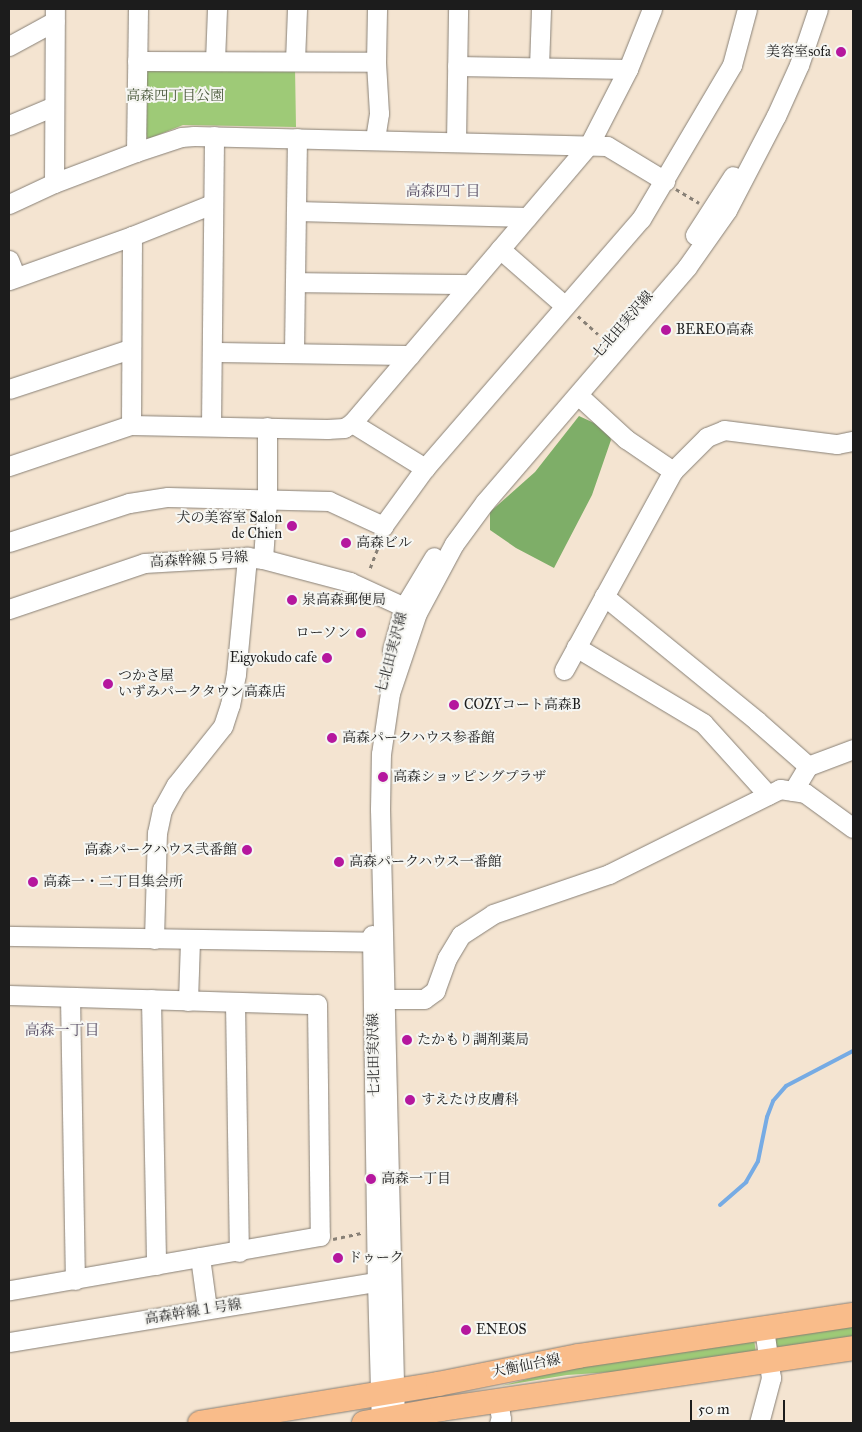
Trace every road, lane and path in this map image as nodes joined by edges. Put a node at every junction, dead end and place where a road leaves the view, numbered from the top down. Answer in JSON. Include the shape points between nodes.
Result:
{"nodes":[{"id":1,"x":138,"y":9,"type":"edge"},
{"id":2,"x":217,"y":9,"type":"edge"},
{"id":3,"x":297,"y":9,"type":"edge"},
{"id":4,"x":378,"y":9,"type":"edge"},
{"id":5,"x":458,"y":9,"type":"edge"},
{"id":6,"x":541,"y":9,"type":"edge"},
{"id":7,"x":652,"y":9,"type":"edge"},
{"id":8,"x":747,"y":9,"type":"edge"},
{"id":9,"x":806,"y":9,"type":"edge"},
{"id":10,"x":818,"y":9,"type":"edge"},
{"id":11,"x":55,"y":15,"type":"edge"},
{"id":12,"x":9,"y":46,"type":"edge"},
{"id":13,"x":137,"y":61,"type":"junction"},
{"id":14,"x":215,"y":61,"type":"junction"},
{"id":15,"x":295,"y":61,"type":"junction"},
{"id":16,"x":376,"y":62,"type":"junction"},
{"id":17,"x":457,"y":66,"type":"junction"},
{"id":18,"x":539,"y":67,"type":"junction"},
{"id":19,"x":628,"y":69,"type":"junction"},
{"id":20,"x":54,"y":106,"type":"junction"},
{"id":21,"x":9,"y":124,"type":"edge"},
{"id":22,"x":214,"y":136,"type":"junction"},
{"id":23,"x":297,"y":138,"type":"junction"},
{"id":24,"x":375,"y":139,"type":"junction"},
{"id":25,"x":456,"y":142,"type":"junction"},
{"id":26,"x":589,"y":145,"type":"junction"},
{"id":27,"x":136,"y":152,"type":"junction"},
{"id":28,"x":665,"y":181,"type":"junction"},
{"id":29,"x":54,"y":183,"type":"junction"},
{"id":30,"x":9,"y":204,"type":"edge"},
{"id":31,"x":212,"y":204,"type":"junction"},
{"id":32,"x":700,"y":204,"type":"dead end"},
{"id":33,"x":296,"y":211,"type":"junction"},
{"id":34,"x":527,"y":217,"type":"junction"},
{"id":35,"x":132,"y":236,"type":"junction"},
{"id":36,"x":500,"y":249,"type":"junction"},
{"id":37,"x":9,"y":260,"type":"edge"},
{"id":38,"x":12,"y":279,"type":"edge"},
{"id":39,"x":295,"y":282,"type":"junction"},
{"id":40,"x":470,"y":284,"type":"junction"},
{"id":41,"x":565,"y":306,"type":"junction"},
{"id":42,"x":598,"y":334,"type":"dead end"},
{"id":43,"x":130,"y":349,"type":"junction"},
{"id":44,"x":212,"y":352,"type":"junction"},
{"id":45,"x":294,"y":352,"type":"junction"},
{"id":46,"x":410,"y":355,"type":"junction"},
{"id":47,"x":9,"y":389,"type":"edge"},
{"id":48,"x":578,"y":395,"type":"junction"},
{"id":49,"x":352,"y":423,"type":"junction"},
{"id":50,"x":131,"y":425,"type":"junction"},
{"id":51,"x":211,"y":426,"type":"junction"},
{"id":52,"x":267,"y":427,"type":"junction"},
{"id":53,"x":853,"y":441,"type":"edge"},
{"id":54,"x":9,"y":466,"type":"edge"},
{"id":55,"x":424,"y":468,"type":"junction"},
{"id":56,"x":673,"y":471,"type":"junction"},
{"id":57,"x":267,"y":500,"type":"junction"},
{"id":58,"x":383,"y":526,"type":"junction"},
{"id":59,"x":9,"y":542,"type":"edge"},
{"id":60,"x":255,"y":558,"type":"junction"},
{"id":61,"x":370,"y":568,"type":"dead end"},
{"id":62,"x":604,"y":596,"type":"junction"},
{"id":63,"x":10,"y":605,"type":"edge"},
{"id":64,"x":411,"y":610,"type":"junction"},
{"id":65,"x":576,"y":647,"type":"junction"},
{"id":66,"x":564,"y":670,"type":"dead end"},
{"id":67,"x":853,"y":749,"type":"edge"},
{"id":68,"x":808,"y":766,"type":"junction"},
{"id":69,"x":793,"y":791,"type":"junction"},
{"id":70,"x":768,"y":795,"type":"junction"},
{"id":71,"x":853,"y":828,"type":"edge"},
{"id":72,"x":9,"y":936,"type":"edge"},
{"id":73,"x":154,"y":939,"type":"junction"},
{"id":74,"x":190,"y":940,"type":"junction"},
{"id":75,"x":378,"y":942,"type":"junction"},
{"id":76,"x":9,"y":996,"type":"edge"},
{"id":77,"x":70,"y":997,"type":"junction"},
{"id":78,"x":151,"y":999,"type":"junction"},
{"id":79,"x":386,"y":999,"type":"junction"},
{"id":80,"x":188,"y":1001,"type":"junction"},
{"id":81,"x":235,"y":1003,"type":"junction"},
{"id":82,"x":368,"y":1231,"type":"dead end"},
{"id":83,"x":350,"y":1236,"type":"dead end"},
{"id":84,"x":239,"y":1252,"type":"junction"},
{"id":85,"x":200,"y":1257,"type":"junction"},
{"id":86,"x":156,"y":1265,"type":"junction"},
{"id":87,"x":75,"y":1280,"type":"junction"},
{"id":88,"x":377,"y":1282,"type":"junction"},
{"id":89,"x":9,"y":1290,"type":"edge"},
{"id":90,"x":207,"y":1309,"type":"junction"},
{"id":91,"x":853,"y":1314,"type":"edge"},
{"id":92,"x":764,"y":1328,"type":"junction"},
{"id":93,"x":9,"y":1342,"type":"edge"},
{"id":94,"x":853,"y":1348,"type":"edge"},
{"id":95,"x":769,"y":1362,"type":"junction"},
{"id":96,"x":387,"y":1393,"type":"junction"},
{"id":97,"x":498,"y":1412,"type":"edge"},
{"id":98,"x":383,"y":1421,"type":"edge"},
{"id":99,"x":200,"y":1423,"type":"edge"},
{"id":100,"x":759,"y":1423,"type":"edge"}],
"edges":[{"from":1,"to":13,"type":"street"},
{"from":2,"to":14,"type":"street"},
{"from":3,"to":15,"type":"street"},
{"from":4,"to":16,"type":"street"},
{"from":5,"to":17,"type":"street"},
{"from":6,"to":18,"type":"street"},
{"from":7,"to":19,"type":"street"},
{"from":8,"to":28,"type":"street","via":[[732,65]]},
{"from":9,"to":64,"type":"street","name":"七北田実沢線","via":[[759,128],[729,182],[677,262],[453,524]]},
{"from":10,"to":48,"type":"street","via":[[799,65],[776,116],[727,210],[686,267]]},
{"from":11,"to":12,"type":"street"},
{"from":11,"to":20,"type":"street"},
{"from":13,"to":14,"type":"street"},
{"from":13,"to":27,"type":"street"},
{"from":14,"to":15,"type":"street"},
{"from":15,"to":16,"type":"street"},
{"from":16,"to":24,"type":"street","via":[[379,113]]},
{"from":17,"to":18,"type":"street"},
{"from":17,"to":25,"type":"street"},
{"from":18,"to":19,"type":"street"},
{"from":19,"to":26,"type":"street"},
{"from":20,"to":21,"type":"street"},
{"from":20,"to":29,"type":"street"},
{"from":22,"to":23,"type":"street"},
{"from":22,"to":27,"type":"street","via":[[181,136]]},
{"from":22,"to":31,"type":"street"},
{"from":23,"to":24,"type":"street"},
{"from":23,"to":33,"type":"street"},
{"from":24,"to":25,"type":"street"},
{"from":25,"to":26,"type":"street"},
{"from":26,"to":28,"type":"street","via":[[607,146]]},
{"from":26,"to":34,"type":"street"},
{"from":27,"to":29,"type":"street"},
{"from":28,"to":32,"type":"path"},
{"from":28,"to":41,"type":"street","via":[[641,219]]},
{"from":29,"to":30,"type":"street"},
{"from":31,"to":35,"type":"street"},
{"from":31,"to":44,"type":"street"},
{"from":33,"to":34,"type":"street"},
{"from":33,"to":39,"type":"street"},
{"from":34,"to":36,"type":"street"},
{"from":35,"to":38,"type":"street"},
{"from":35,"to":43,"type":"street"},
{"from":36,"to":40,"type":"street"},
{"from":36,"to":41,"type":"street"},
{"from":37,"to":38,"type":"street"},
{"from":39,"to":40,"type":"street"},
{"from":39,"to":45,"type":"street"},
{"from":40,"to":46,"type":"street"},
{"from":41,"to":42,"type":"path"},
{"from":41,"to":55,"type":"street"},
{"from":43,"to":47,"type":"street"},
{"from":43,"to":50,"type":"street"},
{"from":44,"to":45,"type":"street"},
{"from":44,"to":51,"type":"street"},
{"from":45,"to":46,"type":"street"},
{"from":46,"to":49,"type":"street"},
{"from":48,"to":56,"type":"street","via":[[626,439]]},
{"from":48,"to":64,"type":"street","via":[[485,502]]},
{"from":49,"to":52,"type":"street","via":[[344,428],[327,429]]},
{"from":49,"to":55,"type":"street"},
{"from":50,"to":51,"type":"street"},
{"from":50,"to":54,"type":"street"},
{"from":51,"to":52,"type":"street"},
{"from":52,"to":57,"type":"street"},
{"from":53,"to":56,"type":"street","via":[[837,444],[724,430],[707,437]]},
{"from":55,"to":58,"type":"street"},
{"from":56,"to":62,"type":"street"},
{"from":57,"to":58,"type":"street","via":[[329,502]]},
{"from":57,"to":59,"type":"street","via":[[148,498]]},
{"from":57,"to":60,"type":"street"},
{"from":58,"to":61,"type":"path"},
{"from":60,"to":63,"type":"street","name":"高森幹線５号線","via":[[144,563]]},
{"from":60,"to":64,"type":"street","name":"高森幹線５号線","via":[[350,582]]},
{"from":60,"to":73,"type":"street","via":[[236,674],[223,726],[176,785],[162,810],[157,841]]},
{"from":62,"to":65,"type":"street"},
{"from":62,"to":68,"type":"street"},
{"from":64,"to":75,"type":"street","name":"七北田実沢線","via":[[381,690],[371,755],[369,811]]},
{"from":65,"to":66,"type":"street"},
{"from":65,"to":70,"type":"street","via":[[703,723]]},
{"from":67,"to":68,"type":"street"},
{"from":68,"to":69,"type":"street"},
{"from":69,"to":70,"type":"street","via":[[780,789]]},
{"from":69,"to":71,"type":"street","via":[[806,793]]},
{"from":70,"to":79,"type":"street","via":[[609,874],[493,914],[461,935],[447,958],[435,992],[424,999]]},
{"from":72,"to":73,"type":"street"},
{"from":73,"to":74,"type":"street"},
{"from":74,"to":75,"type":"street"},
{"from":74,"to":80,"type":"street"},
{"from":75,"to":79,"type":"street"},
{"from":75,"to":88,"type":"street","name":"七北田実沢線"},
{"from":76,"to":77,"type":"street"},
{"from":77,"to":78,"type":"street"},
{"from":77,"to":87,"type":"street"},
{"from":78,"to":80,"type":"street"},
{"from":78,"to":86,"type":"street"},
{"from":79,"to":96,"type":"street"},
{"from":80,"to":81,"type":"street"},
{"from":81,"to":84,"type":"street"},
{"from":81,"to":84,"type":"street","via":[[317,1004],[320,1236]]},
{"from":82,"to":83,"type":"path"},
{"from":84,"to":85,"type":"street"},
{"from":85,"to":86,"type":"street"},
{"from":85,"to":90,"type":"street"},
{"from":86,"to":87,"type":"street"},
{"from":87,"to":89,"type":"street"},
{"from":88,"to":90,"type":"street","name":"高森幹線１号線"},
{"from":88,"to":96,"type":"street","name":"七北田実沢線"},
{"from":90,"to":93,"type":"street","name":"高森幹線１号線"},
{"from":91,"to":92,"type":"main road","name":"大衡仙台線"},
{"from":92,"to":95,"type":"street"},
{"from":92,"to":96,"type":"main road","name":"大衡仙台線","via":[[578,1356]]},
{"from":94,"to":95,"type":"main road","name":"大衡仙台線"},
{"from":95,"to":97,"type":"main road","name":"大衡仙台線"},
{"from":95,"to":100,"type":"street","via":[[771,1378]]},
{"from":96,"to":98,"type":"street"},
{"from":96,"to":99,"type":"main road","name":"大衡仙台線"},
{"from":97,"to":98,"type":"main road","name":"大衡仙台線"}]}
